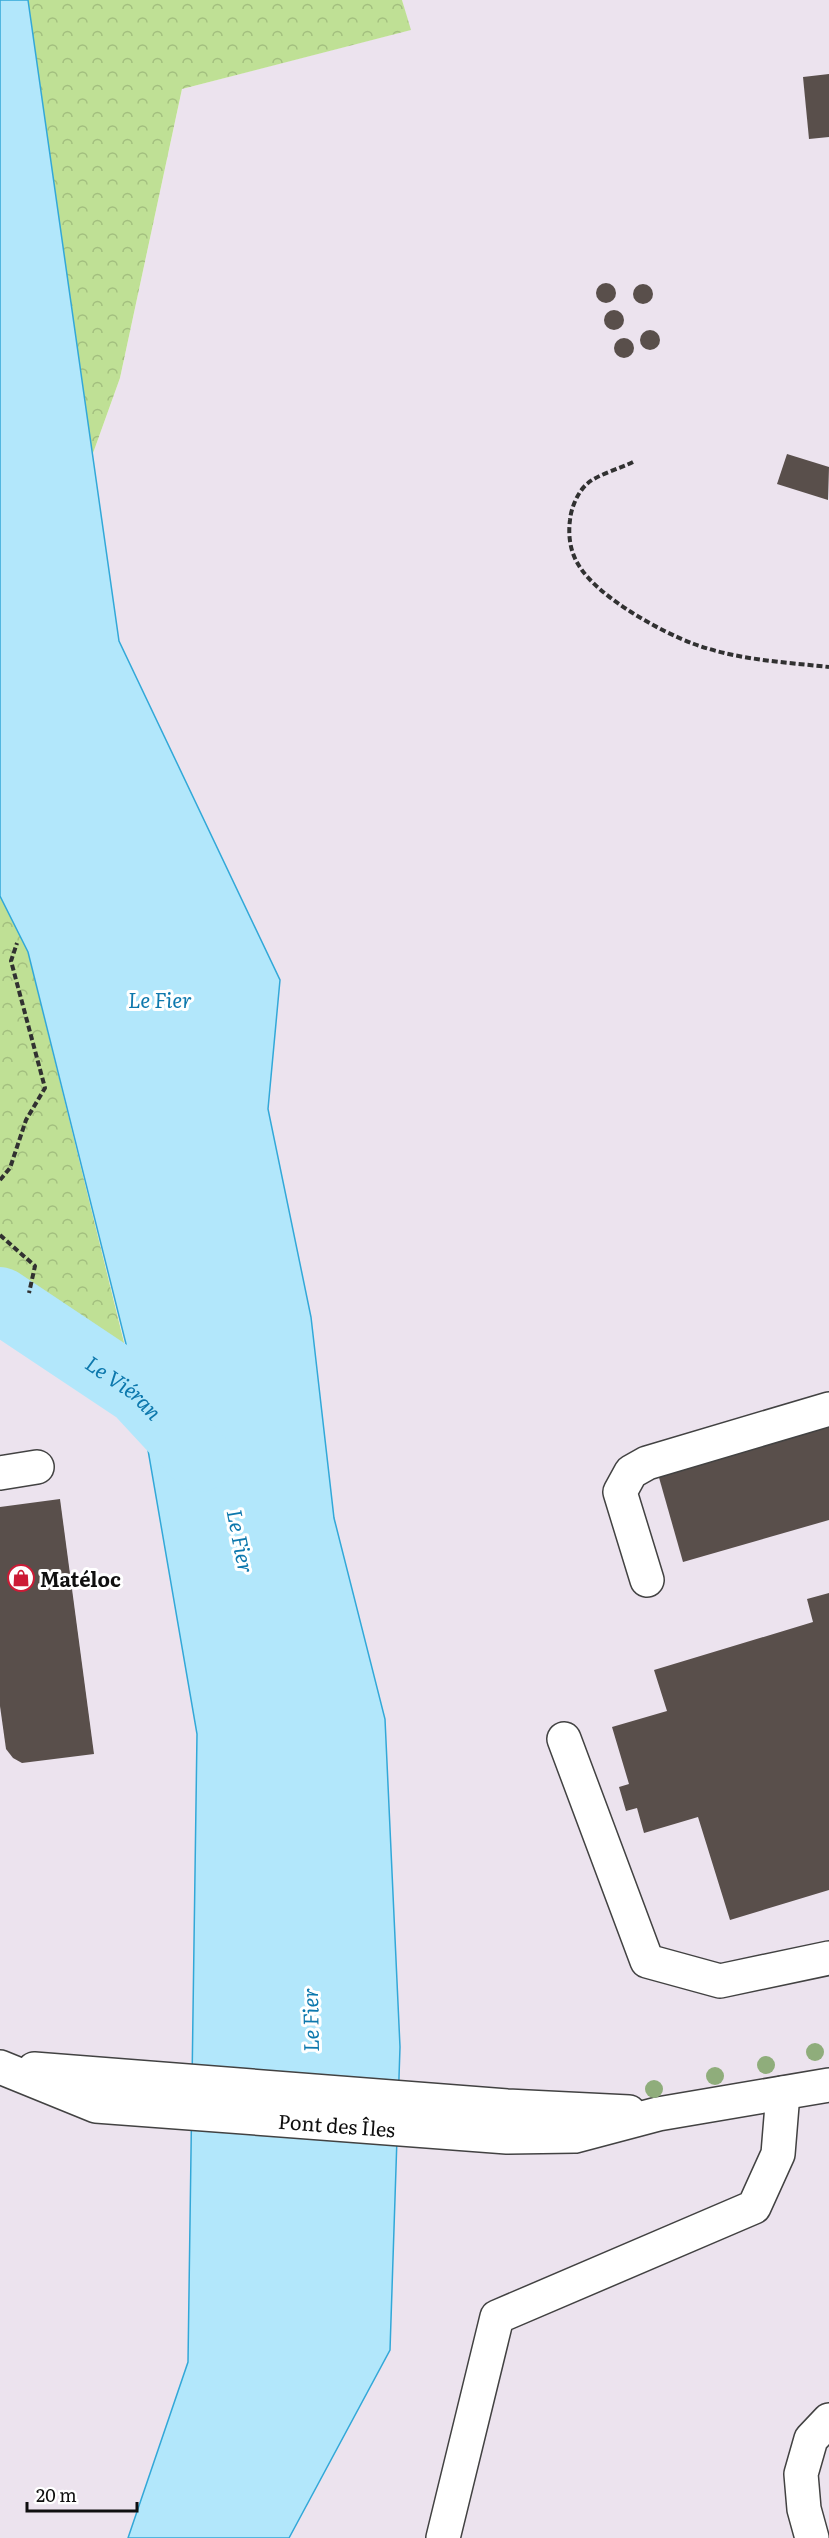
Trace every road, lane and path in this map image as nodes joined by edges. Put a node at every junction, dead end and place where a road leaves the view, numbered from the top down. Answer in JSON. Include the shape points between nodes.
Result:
{"nodes":[{"id":1,"x":633,"y":462,"type":"dead end"},
{"id":2,"x":829,"y":667,"type":"edge"},
{"id":3,"x":17,"y":943,"type":"dead end"},
{"id":4,"x":0,"y":1180,"type":"edge"},
{"id":5,"x":0,"y":1235,"type":"edge"},
{"id":6,"x":29,"y":1293,"type":"dead end"},
{"id":7,"x":829,"y":1409,"type":"edge"},
{"id":8,"x":37,"y":1467,"type":"dead end"},
{"id":9,"x":0,"y":1473,"type":"edge"},
{"id":10,"x":647,"y":1580,"type":"dead end"},
{"id":11,"x":564,"y":1739,"type":"dead end"},
{"id":12,"x":829,"y":1958,"type":"edge"},
{"id":13,"x":0,"y":2066,"type":"edge"},
{"id":14,"x":829,"y":2085,"type":"edge"},
{"id":15,"x":783,"y":2093,"type":"junction"},
{"id":16,"x":829,"y":2420,"type":"edge"},
{"id":17,"x":443,"y":2538,"type":"edge"},
{"id":18,"x":812,"y":2538,"type":"edge"}],
"edges":[{"from":1,"to":2,"type":"path","via":[[588,483],[577,498],[569,532],[571,548],[586,576],[636,615],[693,643],[755,660]]},
{"from":3,"to":4,"type":"path","via":[[11,961],[45,1088],[26,1120],[10,1168]]},
{"from":5,"to":6,"type":"path","via":[[35,1266]]},
{"from":7,"to":10,"type":"street","via":[[647,1463],[631,1472],[620,1492]]},
{"from":8,"to":9,"type":"street"},
{"from":11,"to":12,"type":"street","via":[[648,1961],[720,1981]]},
{"from":13,"to":15,"type":"street","name":"Pont des Îles","via":[[167,2096],[507,2121],[658,2114]]},
{"from":14,"to":15,"type":"street","name":"Pont des Îles"},
{"from":15,"to":17,"type":"street","via":[[778,2154],[754,2207],[497,2317]]},
{"from":16,"to":18,"type":"street","via":[[811,2439],[801,2474]]}]}
